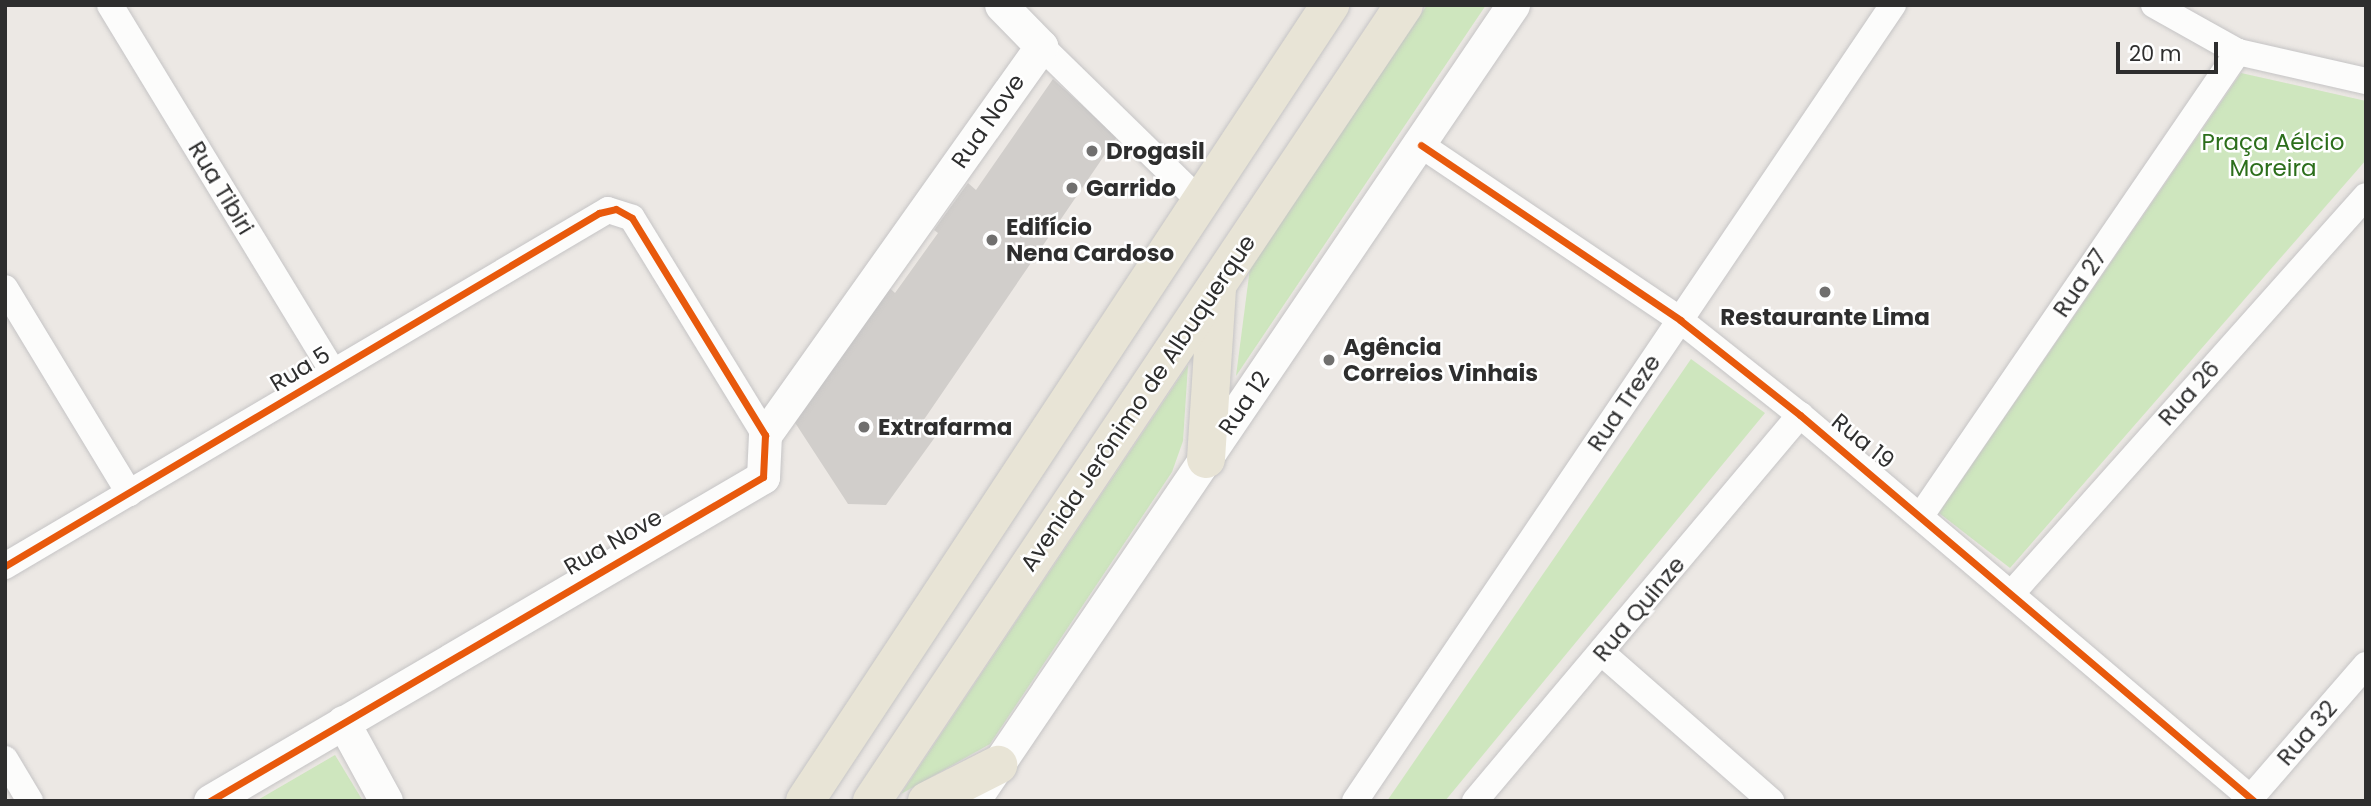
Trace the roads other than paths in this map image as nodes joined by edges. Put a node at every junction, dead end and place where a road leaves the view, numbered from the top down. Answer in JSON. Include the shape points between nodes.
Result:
{"nodes":[{"id":1,"x":110,"y":5,"type":"edge"},
{"id":2,"x":1001,"y":5,"type":"edge"},
{"id":3,"x":1330,"y":5,"type":"edge"},
{"id":4,"x":1404,"y":5,"type":"edge"},
{"id":5,"x":1513,"y":5,"type":"edge"},
{"id":6,"x":1893,"y":5,"type":"edge"},
{"id":7,"x":2154,"y":5,"type":"edge"},
{"id":8,"x":1041,"y":46,"type":"junction"},
{"id":9,"x":2238,"y":52,"type":"junction"},
{"id":10,"x":2366,"y":81,"type":"edge"},
{"id":11,"x":1421,"y":145,"type":"junction"},
{"id":12,"x":2366,"y":196,"type":"edge"},
{"id":13,"x":1201,"y":202,"type":"junction"},
{"id":14,"x":1217,"y":286,"type":"junction"},
{"id":15,"x":5,"y":288,"type":"edge"},
{"id":16,"x":1680,"y":320,"type":"junction"},
{"id":17,"x":333,"y":372,"type":"junction"},
{"id":18,"x":1800,"y":415,"type":"junction"},
{"id":19,"x":765,"y":435,"type":"junction"},
{"id":20,"x":1206,"y":459,"type":"junction"},
{"id":21,"x":129,"y":493,"type":"junction"},
{"id":22,"x":1922,"y":514,"type":"junction"},
{"id":23,"x":5,"y":566,"type":"edge"},
{"id":24,"x":2013,"y":592,"type":"junction"},
{"id":25,"x":1602,"y":653,"type":"junction"},
{"id":26,"x":2366,"y":665,"type":"edge"},
{"id":27,"x":343,"y":722,"type":"junction"},
{"id":28,"x":5,"y":759,"type":"edge"},
{"id":29,"x":833,"y":761,"type":"junction"},
{"id":30,"x":998,"y":765,"type":"junction"},
{"id":31,"x":2250,"y":800,"type":"edge"},
{"id":32,"x":30,"y":801,"type":"edge"},
{"id":33,"x":210,"y":801,"type":"edge"},
{"id":34,"x":386,"y":801,"type":"edge"},
{"id":35,"x":781,"y":801,"type":"edge"},
{"id":36,"x":805,"y":801,"type":"edge"},
{"id":37,"x":872,"y":801,"type":"edge"},
{"id":38,"x":927,"y":801,"type":"edge"},
{"id":39,"x":974,"y":801,"type":"edge"},
{"id":40,"x":1355,"y":801,"type":"edge"},
{"id":41,"x":1475,"y":801,"type":"edge"},
{"id":42,"x":1771,"y":801,"type":"edge"}],
"edges":[{"from":1,"to":17,"type":"street","name":"Rua Tibiri"},
{"from":2,"to":8,"type":"street"},
{"from":3,"to":13,"type":"main road"},
{"from":4,"to":14,"type":"main road","name":"Avenida Jerônimo de Albuquerque"},
{"from":5,"to":11,"type":"street","name":"Rua 12"},
{"from":6,"to":16,"type":"street","name":"Rua Treze"},
{"from":7,"to":9,"type":"street"},
{"from":8,"to":13,"type":"street"},
{"from":8,"to":19,"type":"street","name":"Rua Nove"},
{"from":9,"to":10,"type":"street"},
{"from":9,"to":22,"type":"street","name":"Rua 27"},
{"from":11,"to":16,"type":"street","name":"Rua 19"},
{"from":11,"to":20,"type":"street","name":"Rua 12"},
{"from":12,"to":24,"type":"street","name":"Rua 26"},
{"from":13,"to":29,"type":"main road"},
{"from":14,"to":20,"type":"main road"},
{"from":14,"to":37,"type":"main road","name":"Avenida Jerônimo de Albuquerque"},
{"from":15,"to":21,"type":"street"},
{"from":16,"to":18,"type":"street","name":"Rua 19"},
{"from":16,"to":40,"type":"street","name":"Rua Treze"},
{"from":17,"to":19,"type":"street","name":"Rua 5","via":[[616,209],[632,218]]},
{"from":17,"to":21,"type":"street","name":"Rua 5"},
{"from":18,"to":22,"type":"street","name":"Rua 19"},
{"from":18,"to":25,"type":"street","name":"Rua Quinze"},
{"from":19,"to":27,"type":"street","name":"Rua Nove","via":[[763,477]]},
{"from":20,"to":30,"type":"street","name":"Rua 12"},
{"from":21,"to":23,"type":"street","name":"Rua 5"},
{"from":22,"to":24,"type":"street","name":"Rua 19"},
{"from":24,"to":31,"type":"street","name":"Rua 19"},
{"from":25,"to":41,"type":"street","name":"Rua Quinze"},
{"from":25,"to":42,"type":"street"},
{"from":26,"to":31,"type":"street","name":"Rua 32"},
{"from":27,"to":33,"type":"street","name":"Rua Nove"},
{"from":27,"to":34,"type":"street"},
{"from":28,"to":32,"type":"street"},
{"from":29,"to":35,"type":"main road"},
{"from":29,"to":36,"type":"main road"},
{"from":30,"to":38,"type":"main road"},
{"from":30,"to":39,"type":"street","name":"Rua 12"}]}
